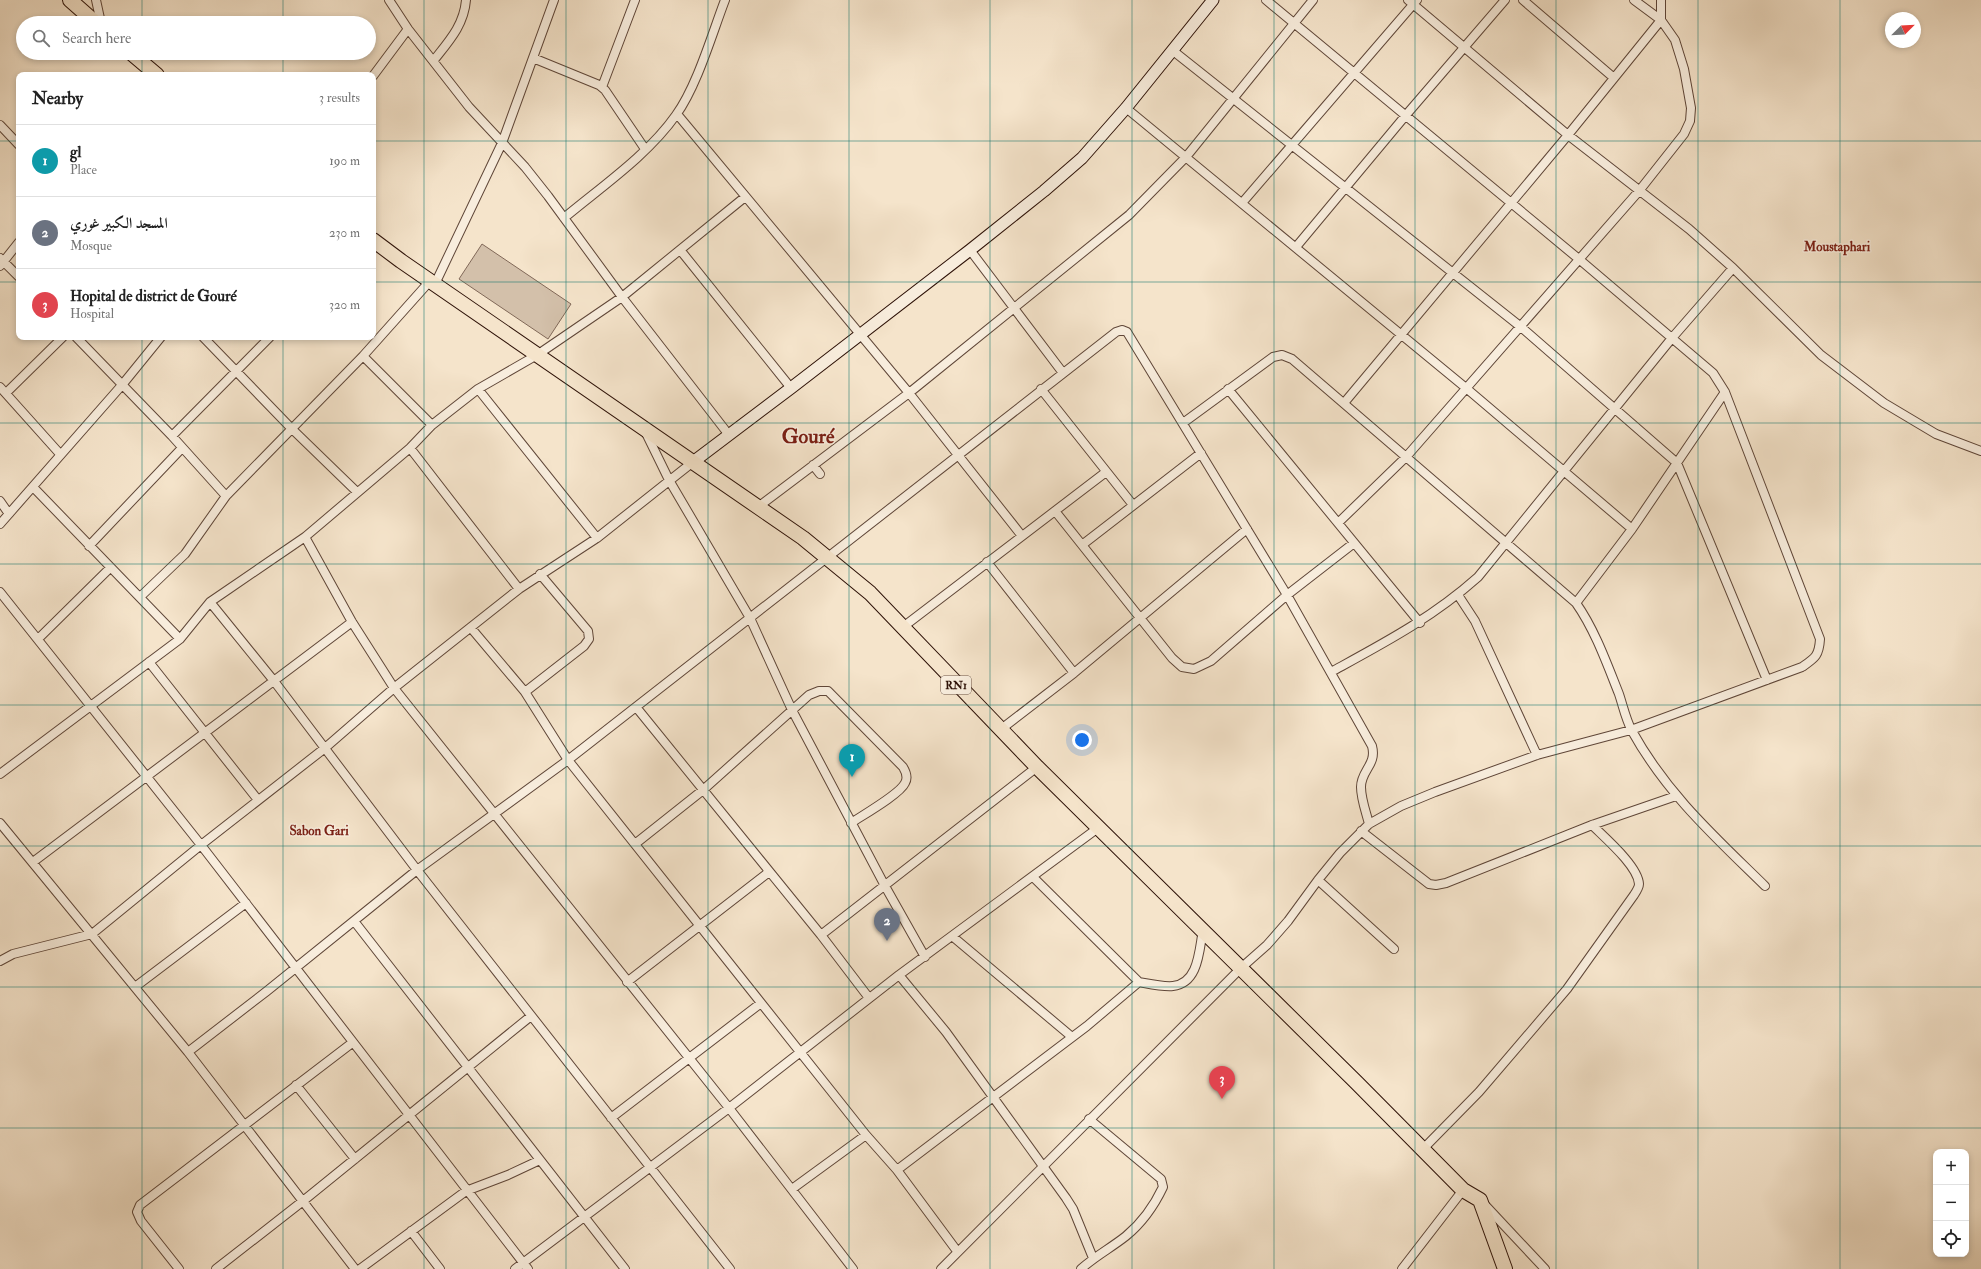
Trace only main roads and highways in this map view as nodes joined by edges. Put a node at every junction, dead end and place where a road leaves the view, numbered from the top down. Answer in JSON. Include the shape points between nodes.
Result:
{"nodes":[{"id":1,"x":70,"y":0,"type":"edge"},
{"id":2,"x":1213,"y":0,"type":"edge"},
{"id":3,"x":88,"y":16,"type":"edge"},
{"id":4,"x":139,"y":60,"type":"edge"},
{"id":5,"x":153,"y":72,"type":"edge"},
{"id":6,"x":376,"y":242,"type":"edge"},
{"id":7,"x":693,"y":462,"type":"junction"},
{"id":8,"x":1505,"y":1269,"type":"edge"}],
"edges":[{"from":1,"to":3,"type":"highway"},
{"from":2,"to":7,"type":"main road","via":[[1082,158],[1044,192]]},
{"from":4,"to":5,"type":"highway"},
{"from":6,"to":7,"type":"highway","number":"RN1"},
{"from":7,"to":8,"type":"highway","number":"RN1","via":[[827,556],[870,593],[1000,730],[1098,828],[1463,1190],[1480,1200]]}]}
